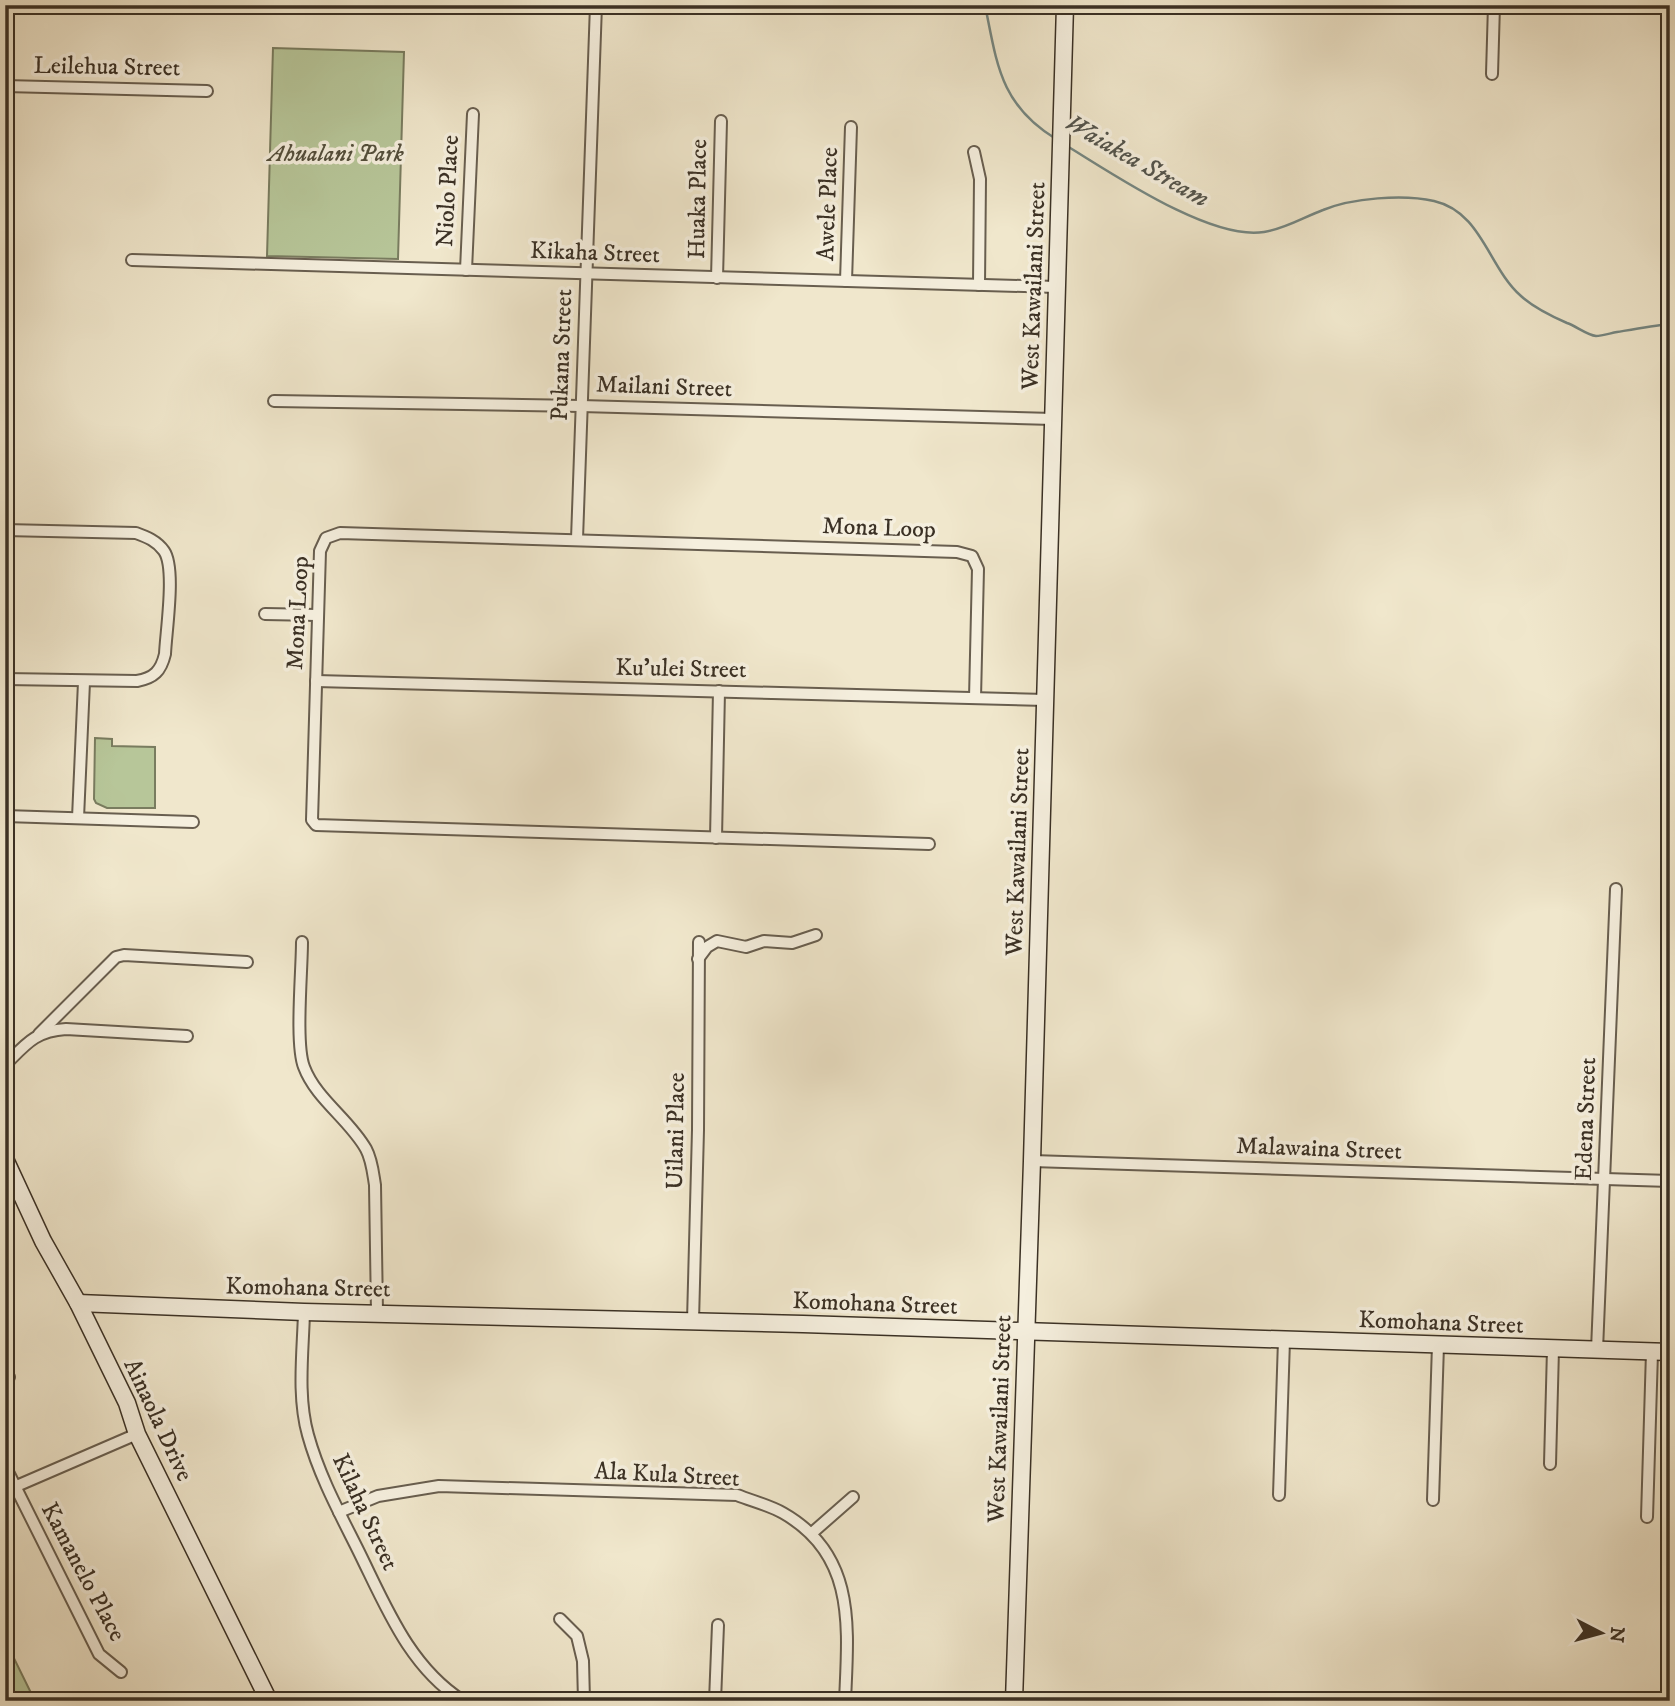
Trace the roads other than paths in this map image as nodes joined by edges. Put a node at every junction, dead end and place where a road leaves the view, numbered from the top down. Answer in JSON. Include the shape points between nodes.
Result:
{"nodes":[{"id":1,"x":596,"y":5,"type":"edge"},
{"id":2,"x":785,"y":5,"type":"edge"},
{"id":3,"x":801,"y":5,"type":"edge"},
{"id":4,"x":1065,"y":5,"type":"edge"},
{"id":5,"x":1494,"y":5,"type":"edge"},
{"id":6,"x":1492,"y":74,"type":"dead end"},
{"id":7,"x":5,"y":86,"type":"edge"},
{"id":8,"x":207,"y":90,"type":"dead end"},
{"id":9,"x":473,"y":114,"type":"dead end"},
{"id":10,"x":721,"y":121,"type":"dead end"},
{"id":11,"x":851,"y":127,"type":"dead end"},
{"id":12,"x":974,"y":152,"type":"dead end"},
{"id":13,"x":132,"y":260,"type":"dead end"},
{"id":14,"x":466,"y":271,"type":"junction"},
{"id":15,"x":587,"y":274,"type":"junction"},
{"id":16,"x":717,"y":278,"type":"junction"},
{"id":17,"x":846,"y":281,"type":"junction"},
{"id":18,"x":979,"y":285,"type":"junction"},
{"id":19,"x":1056,"y":287,"type":"junction"},
{"id":20,"x":274,"y":401,"type":"dead end"},
{"id":21,"x":581,"y":406,"type":"junction"},
{"id":22,"x":1053,"y":419,"type":"junction"},
{"id":23,"x":5,"y":530,"type":"edge"},
{"id":24,"x":577,"y":539,"type":"junction"},
{"id":25,"x":265,"y":614,"type":"dead end"},
{"id":26,"x":317,"y":615,"type":"junction"},
{"id":27,"x":5,"y":679,"type":"edge"},
{"id":28,"x":316,"y":681,"type":"junction"},
{"id":29,"x":84,"y":682,"type":"junction"},
{"id":30,"x":719,"y":691,"type":"junction"},
{"id":31,"x":975,"y":698,"type":"junction"},
{"id":32,"x":1045,"y":699,"type":"junction"},
{"id":33,"x":5,"y":816,"type":"edge"},
{"id":34,"x":78,"y":818,"type":"junction"},
{"id":35,"x":193,"y":822,"type":"dead end"},
{"id":36,"x":716,"y":838,"type":"junction"},
{"id":37,"x":929,"y":844,"type":"dead end"},
{"id":38,"x":1616,"y":889,"type":"dead end"},
{"id":39,"x":816,"y":935,"type":"dead end"},
{"id":40,"x":302,"y":942,"type":"dead end"},
{"id":41,"x":699,"y":942,"type":"dead end"},
{"id":42,"x":698,"y":959,"type":"junction"},
{"id":43,"x":247,"y":962,"type":"dead end"},
{"id":44,"x":39,"y":1034,"type":"junction"},
{"id":45,"x":187,"y":1036,"type":"dead end"},
{"id":46,"x":5,"y":1065,"type":"edge"},
{"id":47,"x":5,"y":1159,"type":"edge"},
{"id":48,"x":1032,"y":1161,"type":"junction"},
{"id":49,"x":1604,"y":1179,"type":"junction"},
{"id":50,"x":1670,"y":1181,"type":"edge"},
{"id":51,"x":78,"y":1303,"type":"junction"},
{"id":52,"x":304,"y":1312,"type":"junction"},
{"id":53,"x":377,"y":1312,"type":"junction"},
{"id":54,"x":693,"y":1321,"type":"junction"},
{"id":55,"x":1025,"y":1332,"type":"junction"},
{"id":56,"x":1284,"y":1340,"type":"junction"},
{"id":57,"x":1438,"y":1345,"type":"junction"},
{"id":58,"x":1553,"y":1349,"type":"junction"},
{"id":59,"x":1597,"y":1350,"type":"junction"},
{"id":60,"x":1652,"y":1352,"type":"junction"},
{"id":61,"x":1670,"y":1352,"type":"edge"},
{"id":62,"x":137,"y":1434,"type":"junction"},
{"id":63,"x":1550,"y":1464,"type":"dead end"},
{"id":64,"x":5,"y":1466,"type":"edge"},
{"id":65,"x":10,"y":1489,"type":"edge"},
{"id":66,"x":1279,"y":1495,"type":"dead end"},
{"id":67,"x":853,"y":1497,"type":"dead end"},
{"id":68,"x":1433,"y":1500,"type":"dead end"},
{"id":69,"x":339,"y":1512,"type":"junction"},
{"id":70,"x":1647,"y":1517,"type":"dead end"},
{"id":71,"x":812,"y":1533,"type":"junction"},
{"id":72,"x":560,"y":1619,"type":"dead end"},
{"id":73,"x":718,"y":1625,"type":"dead end"},
{"id":74,"x":121,"y":1671,"type":"dead end"},
{"id":75,"x":457,"y":1699,"type":"edge"},
{"id":76,"x":269,"y":1701,"type":"edge"},
{"id":77,"x":584,"y":1701,"type":"edge"},
{"id":78,"x":715,"y":1701,"type":"edge"},
{"id":79,"x":845,"y":1701,"type":"edge"},
{"id":80,"x":1014,"y":1701,"type":"edge"}],
"edges":[{"from":1,"to":15,"type":"street","name":"Pukana Street"},
{"from":2,"to":3,"type":"street"},
{"from":4,"to":19,"type":"street","name":"West Kawailani Street"},
{"from":5,"to":6,"type":"street"},
{"from":7,"to":8,"type":"street","name":"Leilehua Street"},
{"from":9,"to":14,"type":"street","name":"Niolo Place"},
{"from":10,"to":16,"type":"street","name":"Huaka Place"},
{"from":11,"to":17,"type":"street","name":"Awele Place"},
{"from":12,"to":18,"type":"street","via":[[980,179]]},
{"from":13,"to":14,"type":"street","name":"Kikaha Street"},
{"from":14,"to":15,"type":"street","name":"Kikaha Street"},
{"from":15,"to":16,"type":"street","name":"Kikaha Street"},
{"from":15,"to":21,"type":"street","name":"Pukana Street"},
{"from":16,"to":17,"type":"street","name":"Kikaha Street"},
{"from":17,"to":18,"type":"street","name":"Kikaha Street"},
{"from":18,"to":19,"type":"street","name":"Kikaha Street"},
{"from":19,"to":22,"type":"street","name":"West Kawailani Street"},
{"from":20,"to":21,"type":"street","name":"Mailani Street"},
{"from":21,"to":22,"type":"street","name":"Mailani Street"},
{"from":21,"to":24,"type":"street","name":"Pukana Street"},
{"from":22,"to":32,"type":"street","name":"West Kawailani Street"},
{"from":23,"to":29,"type":"street","via":[[136,533],[163,550],[170,565],[163,665],[147,680]]},
{"from":24,"to":26,"type":"street","name":"Mona Loop","via":[[340,533],[326,538],[320,551]]},
{"from":24,"to":31,"type":"street","name":"Mona Loop","via":[[972,556],[978,569]]},
{"from":25,"to":26,"type":"street"},
{"from":26,"to":28,"type":"street","name":"Mona Loop"},
{"from":27,"to":29,"type":"street"},
{"from":28,"to":30,"type":"street","name":"Ku'ulei Street"},
{"from":28,"to":36,"type":"street","name":"Mona Loop","via":[[312,820],[316,825]]},
{"from":29,"to":34,"type":"street"},
{"from":30,"to":31,"type":"street","name":"Ku'ulei Street"},
{"from":30,"to":36,"type":"street"},
{"from":31,"to":32,"type":"street","name":"Ku'ulei Street"},
{"from":32,"to":48,"type":"street","name":"West Kawailani Street"},
{"from":33,"to":34,"type":"street"},
{"from":34,"to":35,"type":"street"},
{"from":36,"to":37,"type":"street","name":"Mona Loop"},
{"from":38,"to":49,"type":"street","name":"Edena Street"},
{"from":39,"to":42,"type":"street","via":[[792,943],[747,947],[717,941]]},
{"from":40,"to":53,"type":"street","via":[[303,1066],[360,1139],[373,1169]]},
{"from":41,"to":42,"type":"street","name":"Uilani Place"},
{"from":42,"to":54,"type":"street","name":"Uilani Place"},
{"from":43,"to":44,"type":"street","via":[[116,957]]},
{"from":44,"to":45,"type":"street","via":[[66,1029]]},
{"from":44,"to":46,"type":"street"},
{"from":47,"to":51,"type":"street","name":"Ainaola Drive"},
{"from":48,"to":49,"type":"street","name":"Malawaina Street"},
{"from":48,"to":55,"type":"street","name":"West Kawailani Street"},
{"from":49,"to":50,"type":"street","name":"Malawaina Street"},
{"from":49,"to":59,"type":"street","name":"Edena Street"},
{"from":51,"to":52,"type":"street","name":"Komohana Street"},
{"from":51,"to":62,"type":"street","name":"Ainaola Drive","via":[[127,1403]]},
{"from":52,"to":53,"type":"street","name":"Komohana Street"},
{"from":52,"to":69,"type":"street","name":"Kilaha Street","via":[[302,1393],[307,1434]]},
{"from":53,"to":54,"type":"street","name":"Komohana Street"},
{"from":54,"to":55,"type":"street","name":"Komohana Street"},
{"from":55,"to":56,"type":"street","name":"Komohana Street"},
{"from":55,"to":80,"type":"street","name":"West Kawailani Street"},
{"from":56,"to":57,"type":"street","name":"Komohana Street"},
{"from":56,"to":66,"type":"street"},
{"from":57,"to":58,"type":"street","name":"Komohana Street"},
{"from":57,"to":68,"type":"street"},
{"from":58,"to":59,"type":"street","name":"Komohana Street"},
{"from":58,"to":63,"type":"street"},
{"from":59,"to":60,"type":"street","name":"Komohana Street"},
{"from":60,"to":61,"type":"street","name":"Komohana Street"},
{"from":60,"to":70,"type":"street"},
{"from":62,"to":65,"type":"street"},
{"from":62,"to":76,"type":"street","name":"Ainaola Drive"},
{"from":64,"to":65,"type":"street","name":"Kamanelo Place"},
{"from":65,"to":74,"type":"street","name":"Kamanelo Place","via":[[99,1654]]},
{"from":67,"to":71,"type":"street"},
{"from":69,"to":71,"type":"street","name":"Ala Kula Street","via":[[378,1496],[439,1486],[737,1496],[782,1512]]},
{"from":69,"to":75,"type":"street","name":"Kilaha Street","via":[[399,1633],[425,1669]]},
{"from":71,"to":79,"type":"street","name":"Ala Kula Street","via":[[841,1583],[848,1619]]},
{"from":72,"to":77,"type":"street","via":[[577,1636]]},
{"from":73,"to":78,"type":"street"}]}
